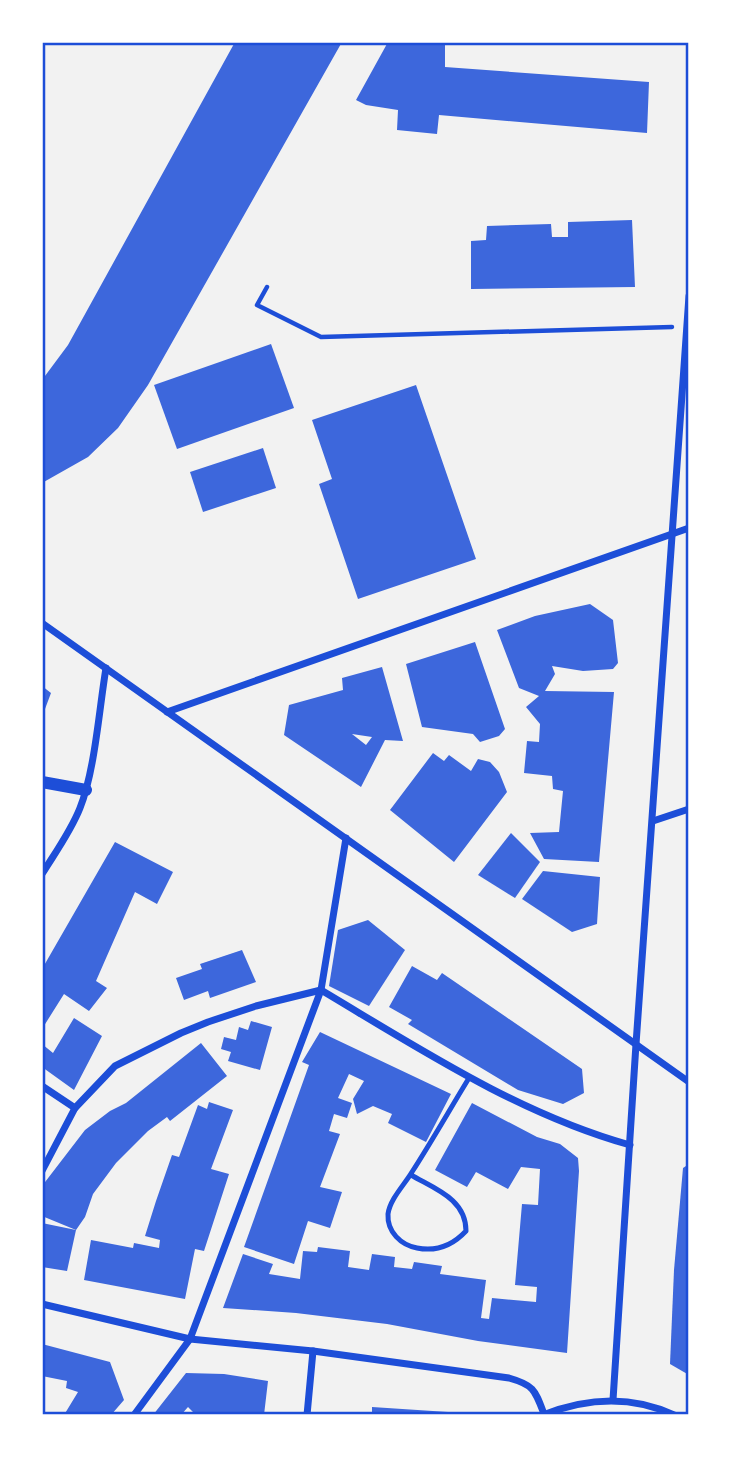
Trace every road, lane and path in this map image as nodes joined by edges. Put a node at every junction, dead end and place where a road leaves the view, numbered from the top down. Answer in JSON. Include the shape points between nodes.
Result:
{"nodes":[{"id":1,"x":267,"y":287,"type":"dead end"},
{"id":2,"x":689,"y":296,"type":"edge"},
{"id":3,"x":687,"y":327,"type":"junction"},
{"id":4,"x":689,"y":528,"type":"edge"},
{"id":5,"x":672,"y":533,"type":"junction"},
{"id":6,"x":42,"y":623,"type":"edge"},
{"id":7,"x":106,"y":668,"type":"junction"},
{"id":8,"x":167,"y":712,"type":"junction"},
{"id":9,"x":42,"y":782,"type":"edge"},
{"id":10,"x":86,"y":790,"type":"junction"},
{"id":11,"x":689,"y":809,"type":"edge"},
{"id":12,"x":653,"y":821,"type":"junction"},
{"id":13,"x":346,"y":838,"type":"junction"},
{"id":14,"x":42,"y":874,"type":"edge"},
{"id":15,"x":321,"y":990,"type":"junction"},
{"id":16,"x":636,"y":1044,"type":"junction"},
{"id":17,"x":469,"y":1078,"type":"junction"},
{"id":18,"x":689,"y":1082,"type":"edge"},
{"id":19,"x":42,"y":1086,"type":"edge"},
{"id":20,"x":75,"y":1108,"type":"junction"},
{"id":21,"x":631,"y":1145,"type":"junction"},
{"id":22,"x":42,"y":1171,"type":"edge"},
{"id":23,"x":411,"y":1175,"type":"junction"},
{"id":24,"x":42,"y":1304,"type":"edge"},
{"id":25,"x":190,"y":1339,"type":"junction"},
{"id":26,"x":313,"y":1351,"type":"junction"},
{"id":27,"x":613,"y":1400,"type":"junction"},
{"id":28,"x":543,"y":1414,"type":"edge"},
{"id":29,"x":134,"y":1415,"type":"edge"},
{"id":30,"x":307,"y":1415,"type":"edge"},
{"id":31,"x":674,"y":1415,"type":"edge"}],
"edges":[{"from":1,"to":3,"type":"path","via":[[257,305],[321,337]]},
{"from":2,"to":3,"type":"street"},
{"from":3,"to":5,"type":"street"},
{"from":4,"to":5,"type":"street"},
{"from":5,"to":8,"type":"street"},
{"from":5,"to":12,"type":"street"},
{"from":6,"to":7,"type":"street"},
{"from":7,"to":8,"type":"street"},
{"from":7,"to":10,"type":"street"},
{"from":8,"to":13,"type":"street"},
{"from":9,"to":10,"type":"street"},
{"from":10,"to":14,"type":"street"},
{"from":11,"to":12,"type":"street"},
{"from":12,"to":16,"type":"street"},
{"from":13,"to":15,"type":"street"},
{"from":13,"to":16,"type":"street"},
{"from":15,"to":17,"type":"street"},
{"from":15,"to":20,"type":"street","via":[[256,1006],[181,1033],[115,1066]]},
{"from":15,"to":25,"type":"street"},
{"from":16,"to":18,"type":"street"},
{"from":16,"to":21,"type":"street"},
{"from":17,"to":21,"type":"street","via":[[591,1134]]},
{"from":17,"to":23,"type":"lane"},
{"from":19,"to":20,"type":"street"},
{"from":20,"to":22,"type":"street"},
{"from":21,"to":27,"type":"street"},
{"from":23,"to":23,"type":"lane","via":[[388,1213],[401,1244],[442,1248],[457,1241],[466,1231],[461,1208]]},
{"from":24,"to":25,"type":"street"},
{"from":25,"to":26,"type":"street"},
{"from":25,"to":29,"type":"street"},
{"from":26,"to":28,"type":"street","via":[[528,1383]]},
{"from":26,"to":30,"type":"street"},
{"from":27,"to":28,"type":"street","via":[[578,1403]]},
{"from":27,"to":31,"type":"street"}]}
